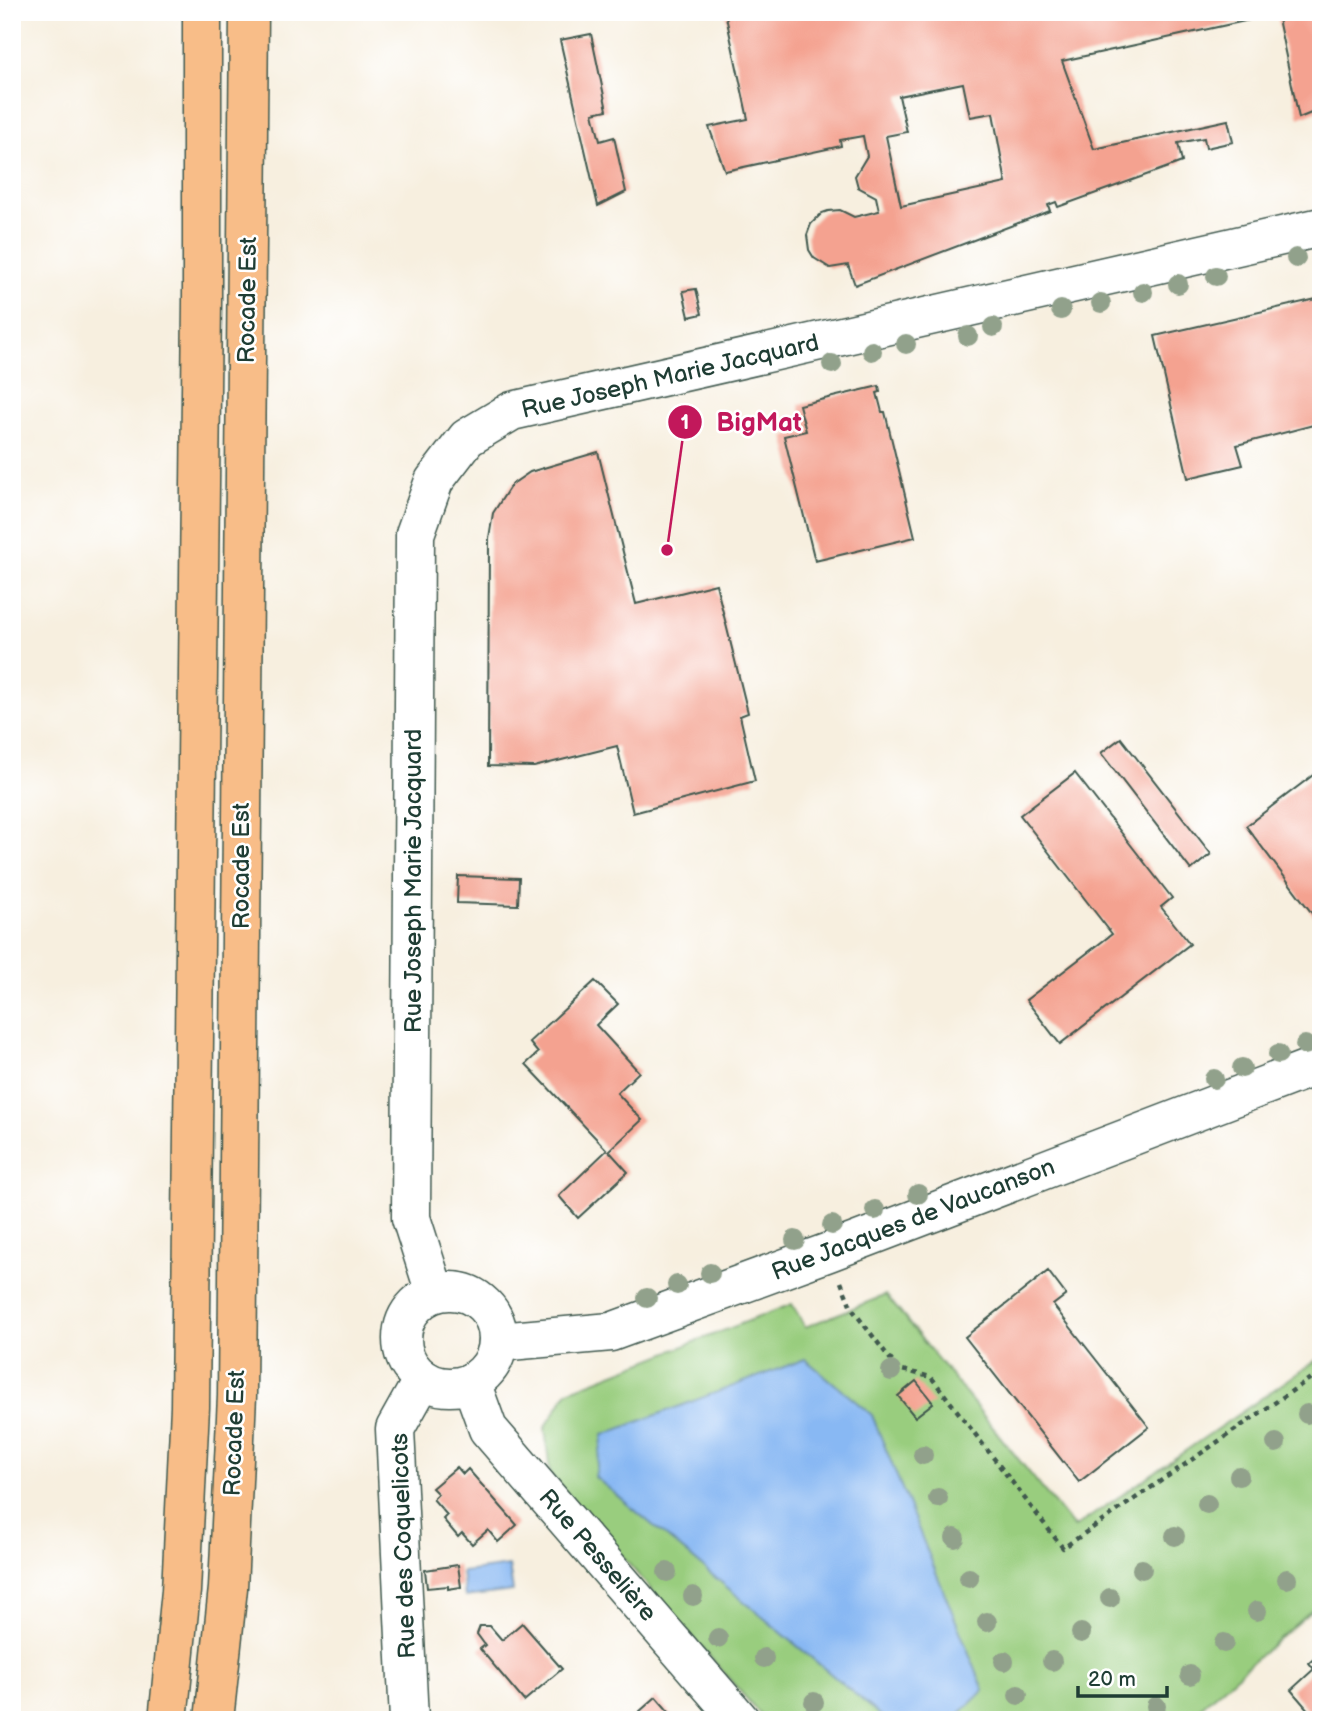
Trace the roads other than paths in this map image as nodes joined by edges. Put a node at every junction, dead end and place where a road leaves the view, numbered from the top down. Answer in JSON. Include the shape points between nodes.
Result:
{"nodes":[{"id":1,"x":202,"y":12,"type":"edge"},
{"id":2,"x":248,"y":12,"type":"edge"},
{"id":3,"x":1321,"y":227,"type":"edge"},
{"id":4,"x":1321,"y":1064,"type":"edge"},
{"id":5,"x":435,"y":1293,"type":"junction"},
{"id":6,"x":498,"y":1342,"type":"junction"},
{"id":7,"x":423,"y":1379,"type":"junction"},
{"id":8,"x":471,"y":1382,"type":"junction"},
{"id":9,"x":168,"y":1720,"type":"edge"},
{"id":10,"x":214,"y":1720,"type":"edge"},
{"id":11,"x":409,"y":1720,"type":"edge"},
{"id":12,"x":740,"y":1720,"type":"edge"}],
"edges":[{"from":1,"to":9,"type":"highway","name":"Rocade Est","via":[[190,1407],[181,1591]]},
{"from":2,"to":10,"type":"highway","name":"Rocade Est","via":[[237,1396],[228,1588]]},
{"from":3,"to":5,"type":"street","name":"Rue Joseph Marie Jacquard","via":[[512,411],[467,438],[434,481],[415,534],[411,1219]]},
{"from":4,"to":6,"type":"street","name":"Rue Jacques de Vaucanson","via":[[611,1332]]},
{"from":5,"to":6,"type":"street","via":[[458,1292],[479,1301],[490,1312]]},
{"from":5,"to":7,"type":"street","via":[[421,1300],[404,1325],[404,1355]]},
{"from":6,"to":8,"type":"street","via":[[490,1366]]},
{"from":7,"to":8,"type":"street","via":[[438,1386]]},
{"from":7,"to":11,"type":"street","name":"Rue des Coquelicots","via":[[395,1430]]},
{"from":8,"to":12,"type":"street","name":"Rue Pesselière","via":[[488,1429]]}]}
